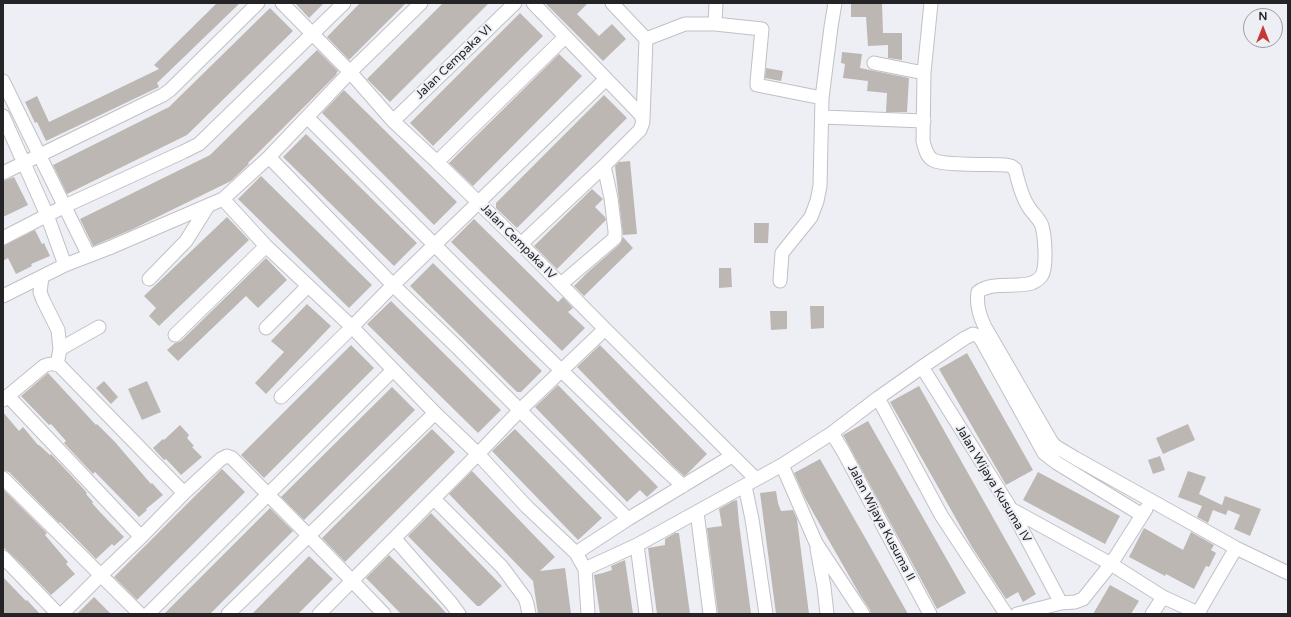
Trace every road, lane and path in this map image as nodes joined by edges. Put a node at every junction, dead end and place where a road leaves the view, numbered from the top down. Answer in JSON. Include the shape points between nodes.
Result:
{"nodes":[{"id":1,"x":258,"y":3,"type":"edge"},
{"id":2,"x":282,"y":3,"type":"edge"},
{"id":3,"x":344,"y":3,"type":"edge"},
{"id":4,"x":421,"y":3,"type":"edge"},
{"id":5,"x":515,"y":3,"type":"edge"},
{"id":6,"x":532,"y":3,"type":"edge"},
{"id":7,"x":612,"y":3,"type":"edge"},
{"id":8,"x":716,"y":3,"type":"edge"},
{"id":9,"x":835,"y":3,"type":"edge"},
{"id":10,"x":931,"y":3,"type":"edge"},
{"id":11,"x":715,"y":24,"type":"junction"},
{"id":12,"x":312,"y":34,"type":"junction"},
{"id":13,"x":565,"y":36,"type":"junction"},
{"id":14,"x":646,"y":39,"type":"junction"},
{"id":15,"x":874,"y":64,"type":"dead end"},
{"id":16,"x":350,"y":72,"type":"junction"},
{"id":17,"x":924,"y":73,"type":"junction"},
{"id":18,"x":606,"y":79,"type":"junction"},
{"id":19,"x":3,"y":81,"type":"edge"},
{"id":20,"x":822,"y":98,"type":"junction"},
{"id":21,"x":16,"y":106,"type":"junction"},
{"id":22,"x":3,"y":112,"type":"edge"},
{"id":23,"x":3,"y":116,"type":"edge"},
{"id":24,"x":307,"y":117,"type":"junction"},
{"id":25,"x":822,"y":117,"type":"junction"},
{"id":26,"x":643,"y":119,"type":"junction"},
{"id":27,"x":393,"y":121,"type":"junction"},
{"id":28,"x":924,"y":121,"type":"junction"},
{"id":29,"x":40,"y":156,"type":"junction"},
{"id":30,"x":269,"y":157,"type":"junction"},
{"id":31,"x":437,"y":162,"type":"junction"},
{"id":32,"x":23,"y":163,"type":"junction"},
{"id":33,"x":604,"y":166,"type":"junction"},
{"id":34,"x":3,"y":173,"type":"edge"},
{"id":35,"x":223,"y":199,"type":"junction"},
{"id":36,"x":478,"y":203,"type":"junction"},
{"id":37,"x":65,"y":206,"type":"junction"},
{"id":38,"x":208,"y":206,"type":"junction"},
{"id":39,"x":47,"y":215,"type":"junction"},
{"id":40,"x":3,"y":238,"type":"edge"},
{"id":41,"x":435,"y":244,"type":"junction"},
{"id":42,"x":521,"y":244,"type":"junction"},
{"id":43,"x":266,"y":246,"type":"junction"},
{"id":44,"x":89,"y":256,"type":"junction"},
{"id":45,"x":65,"y":265,"type":"junction"},
{"id":46,"x":42,"y":277,"type":"junction"},
{"id":47,"x":148,"y":279,"type":"dead end"},
{"id":48,"x":780,"y":281,"type":"dead end"},
{"id":49,"x":561,"y":284,"type":"junction"},
{"id":50,"x":393,"y":285,"type":"junction"},
{"id":51,"x":308,"y":286,"type":"junction"},
{"id":52,"x":3,"y":296,"type":"edge"},
{"id":53,"x":99,"y":327,"type":"dead end"},
{"id":54,"x":352,"y":327,"type":"junction"},
{"id":55,"x":266,"y":328,"type":"dead end"},
{"id":56,"x":605,"y":329,"type":"junction"},
{"id":57,"x":175,"y":335,"type":"dead end"},
{"id":58,"x":60,"y":349,"type":"junction"},
{"id":59,"x":57,"y":364,"type":"junction"},
{"id":60,"x":922,"y":367,"type":"junction"},
{"id":61,"x":393,"y":370,"type":"junction"},
{"id":62,"x":561,"y":370,"type":"junction"},
{"id":63,"x":281,"y":397,"type":"dead end"},
{"id":64,"x":6,"y":398,"type":"edge"},
{"id":65,"x":878,"y":398,"type":"junction"},
{"id":66,"x":520,"y":410,"type":"junction"},
{"id":67,"x":435,"y":413,"type":"junction"},
{"id":68,"x":832,"y":433,"type":"junction"},
{"id":69,"x":478,"y":454,"type":"junction"},
{"id":70,"x":732,"y":456,"type":"junction"},
{"id":71,"x":782,"y":465,"type":"junction"},
{"id":72,"x":3,"y":478,"type":"edge"},
{"id":73,"x":751,"y":483,"type":"junction"},
{"id":74,"x":683,"y":486,"type":"junction"},
{"id":75,"x":184,"y":493,"type":"junction"},
{"id":76,"x":268,"y":494,"type":"junction"},
{"id":77,"x":434,"y":498,"type":"junction"},
{"id":78,"x":1151,"y":500,"type":"junction"},
{"id":79,"x":1011,"y":509,"type":"junction"},
{"id":80,"x":697,"y":512,"type":"junction"},
{"id":81,"x":1142,"y":515,"type":"junction"},
{"id":82,"x":628,"y":519,"type":"junction"},
{"id":83,"x":308,"y":535,"type":"junction"},
{"id":84,"x":141,"y":537,"type":"junction"},
{"id":85,"x":395,"y":539,"type":"junction"},
{"id":86,"x":816,"y":542,"type":"junction"},
{"id":87,"x":637,"y":545,"type":"junction"},
{"id":88,"x":1236,"y":548,"type":"junction"},
{"id":89,"x":576,"y":554,"type":"junction"},
{"id":90,"x":3,"y":557,"type":"edge"},
{"id":91,"x":1111,"y":564,"type":"junction"},
{"id":92,"x":585,"y":569,"type":"junction"},
{"id":93,"x":1288,"y":574,"type":"edge"},
{"id":94,"x":101,"y":575,"type":"junction"},
{"id":95,"x":353,"y":581,"type":"junction"},
{"id":96,"x":1163,"y":597,"type":"junction"},
{"id":97,"x":1061,"y":604,"type":"junction"},
{"id":98,"x":1199,"y":613,"type":"edge"},
{"id":99,"x":58,"y":614,"type":"edge"},
{"id":100,"x":62,"y":614,"type":"edge"},
{"id":101,"x":140,"y":614,"type":"edge"},
{"id":102,"x":148,"y":614,"type":"edge"},
{"id":103,"x":228,"y":614,"type":"edge"},
{"id":104,"x":319,"y":614,"type":"edge"},
{"id":105,"x":384,"y":614,"type":"edge"},
{"id":106,"x":459,"y":614,"type":"edge"},
{"id":107,"x":529,"y":614,"type":"edge"},
{"id":108,"x":588,"y":614,"type":"edge"},
{"id":109,"x":646,"y":614,"type":"edge"},
{"id":110,"x":710,"y":614,"type":"edge"},
{"id":111,"x":766,"y":614,"type":"edge"},
{"id":112,"x":827,"y":614,"type":"edge"},
{"id":113,"x":863,"y":614,"type":"edge"},
{"id":114,"x":930,"y":614,"type":"edge"},
{"id":115,"x":1006,"y":614,"type":"edge"},
{"id":116,"x":1017,"y":614,"type":"edge"},
{"id":117,"x":1152,"y":614,"type":"edge"}],
"edges":[{"from":1,"to":29,"type":"street","via":[[163,95]]},
{"from":2,"to":12,"type":"street","name":"Jalan Cempaka IV"},
{"from":3,"to":12,"type":"street"},
{"from":4,"to":16,"type":"street"},
{"from":5,"to":27,"type":"street","name":"Jalan Cempaka VI"},
{"from":6,"to":13,"type":"street"},
{"from":7,"to":14,"type":"street"},
{"from":8,"to":11,"type":"street"},
{"from":9,"to":20,"type":"street"},
{"from":10,"to":17,"type":"street"},
{"from":11,"to":14,"type":"street","via":[[685,24]]},
{"from":11,"to":20,"type":"street","via":[[762,29],[756,82],[758,86]]},
{"from":12,"to":16,"type":"street","name":"Jalan Cempaka IV"},
{"from":12,"to":37,"type":"street","via":[[199,144]]},
{"from":13,"to":18,"type":"street"},
{"from":13,"to":31,"type":"street"},
{"from":14,"to":26,"type":"street"},
{"from":15,"to":17,"type":"street"},
{"from":16,"to":24,"type":"street"},
{"from":16,"to":27,"type":"street","name":"Jalan Cempaka IV"},
{"from":17,"to":28,"type":"street"},
{"from":18,"to":26,"type":"street"},
{"from":18,"to":36,"type":"street"},
{"from":19,"to":21,"type":"street"},
{"from":20,"to":25,"type":"street"},
{"from":21,"to":22,"type":"street"},
{"from":21,"to":29,"type":"street"},
{"from":23,"to":32,"type":"street"},
{"from":24,"to":30,"type":"street"},
{"from":24,"to":41,"type":"street"},
{"from":25,"to":28,"type":"street"},
{"from":25,"to":48,"type":"street","via":[[820,186],[817,201],[811,217],[782,253]]},
{"from":26,"to":33,"type":"street","via":[[640,130]]},
{"from":27,"to":31,"type":"street","name":"Jalan Cempaka IV"},
{"from":28,"to":78,"type":"street","via":[[925,150],[934,160],[958,164],[1006,164],[1013,167],[1023,196],[1042,226],[1044,268],[1038,280],[984,289],[978,292],[977,299],[985,327],[1050,441],[1075,458]]},
{"from":29,"to":32,"type":"street"},
{"from":29,"to":37,"type":"street"},
{"from":30,"to":35,"type":"street"},
{"from":30,"to":50,"type":"street"},
{"from":31,"to":36,"type":"street","name":"Jalan Cempaka IV"},
{"from":32,"to":34,"type":"street"},
{"from":32,"to":39,"type":"street"},
{"from":33,"to":42,"type":"street"},
{"from":33,"to":49,"type":"street","via":[[611,198],[615,238]]},
{"from":35,"to":38,"type":"street"},
{"from":35,"to":43,"type":"street"},
{"from":36,"to":41,"type":"street"},
{"from":36,"to":42,"type":"street","name":"Jalan Cempaka IV"},
{"from":37,"to":39,"type":"street"},
{"from":37,"to":44,"type":"street"},
{"from":38,"to":44,"type":"street"},
{"from":38,"to":47,"type":"street","via":[[186,241]]},
{"from":39,"to":40,"type":"street"},
{"from":39,"to":45,"type":"street"},
{"from":41,"to":50,"type":"street"},
{"from":41,"to":62,"type":"street"},
{"from":42,"to":49,"type":"street","name":"Jalan Cempaka IV"},
{"from":43,"to":51,"type":"street"},
{"from":43,"to":57,"type":"street"},
{"from":44,"to":45,"type":"street"},
{"from":45,"to":46,"type":"street"},
{"from":46,"to":52,"type":"street"},
{"from":46,"to":58,"type":"street","via":[[40,292],[58,330]]},
{"from":49,"to":56,"type":"street","name":"Jalan Cempaka IV"},
{"from":50,"to":54,"type":"street"},
{"from":50,"to":66,"type":"street"},
{"from":51,"to":54,"type":"street"},
{"from":51,"to":55,"type":"street"},
{"from":53,"to":58,"type":"street"},
{"from":54,"to":61,"type":"street"},
{"from":54,"to":63,"type":"street"},
{"from":56,"to":62,"type":"street"},
{"from":56,"to":70,"type":"street","name":"Jalan Cempaka IV"},
{"from":58,"to":59,"type":"street"},
{"from":59,"to":64,"type":"street","via":[[44,366]]},
{"from":59,"to":75,"type":"street"},
{"from":60,"to":65,"type":"street"},
{"from":60,"to":79,"type":"street","name":"Jalan Wijaya Kusuma IV"},
{"from":60,"to":81,"type":"street","via":[[965,338],[976,334],[1044,453]]},
{"from":61,"to":67,"type":"street"},
{"from":61,"to":76,"type":"street"},
{"from":62,"to":66,"type":"street"},
{"from":62,"to":74,"type":"street"},
{"from":64,"to":84,"type":"street"},
{"from":65,"to":68,"type":"street"},
{"from":65,"to":115,"type":"street","via":[[941,515]]},
{"from":66,"to":69,"type":"street"},
{"from":66,"to":82,"type":"street"},
{"from":67,"to":69,"type":"street"},
{"from":67,"to":83,"type":"street"},
{"from":68,"to":71,"type":"street"},
{"from":68,"to":114,"type":"street","name":"Jalan Wijaya Kusuma II"},
{"from":69,"to":77,"type":"street"},
{"from":69,"to":89,"type":"street"},
{"from":70,"to":73,"type":"street","name":"Jalan Cempaka IV"},
{"from":70,"to":74,"type":"street"},
{"from":71,"to":73,"type":"street"},
{"from":71,"to":86,"type":"street"},
{"from":72,"to":94,"type":"street"},
{"from":73,"to":80,"type":"street"},
{"from":73,"to":111,"type":"street","via":[[752,519]]},
{"from":74,"to":82,"type":"street"},
{"from":75,"to":76,"type":"street","via":[[227,456]]},
{"from":75,"to":84,"type":"street"},
{"from":76,"to":83,"type":"street"},
{"from":76,"to":102,"type":"street"},
{"from":77,"to":85,"type":"street"},
{"from":77,"to":107,"type":"street","via":[[502,567],[525,598]]},
{"from":78,"to":81,"type":"street"},
{"from":78,"to":88,"type":"street"},
{"from":79,"to":91,"type":"street"},
{"from":79,"to":97,"type":"street","name":"Jalan Wijaya Kusuma IV"},
{"from":80,"to":87,"type":"street"},
{"from":80,"to":110,"type":"street"},
{"from":81,"to":91,"type":"street"},
{"from":82,"to":89,"type":"street"},
{"from":83,"to":95,"type":"street"},
{"from":83,"to":103,"type":"street"},
{"from":84,"to":94,"type":"street"},
{"from":85,"to":95,"type":"street"},
{"from":85,"to":106,"type":"street"},
{"from":86,"to":112,"type":"street"},
{"from":86,"to":113,"type":"street"},
{"from":87,"to":92,"type":"street"},
{"from":87,"to":109,"type":"street"},
{"from":88,"to":93,"type":"street"},
{"from":88,"to":98,"type":"street"},
{"from":89,"to":92,"type":"street"},
{"from":90,"to":99,"type":"street"},
{"from":91,"to":96,"type":"street"},
{"from":91,"to":97,"type":"street","via":[[1086,597]]},
{"from":92,"to":108,"type":"street"},
{"from":94,"to":100,"type":"street"},
{"from":94,"to":101,"type":"street"},
{"from":95,"to":104,"type":"street"},
{"from":95,"to":105,"type":"street"},
{"from":96,"to":98,"type":"street"},
{"from":96,"to":117,"type":"street"},
{"from":97,"to":116,"type":"street"}]}
